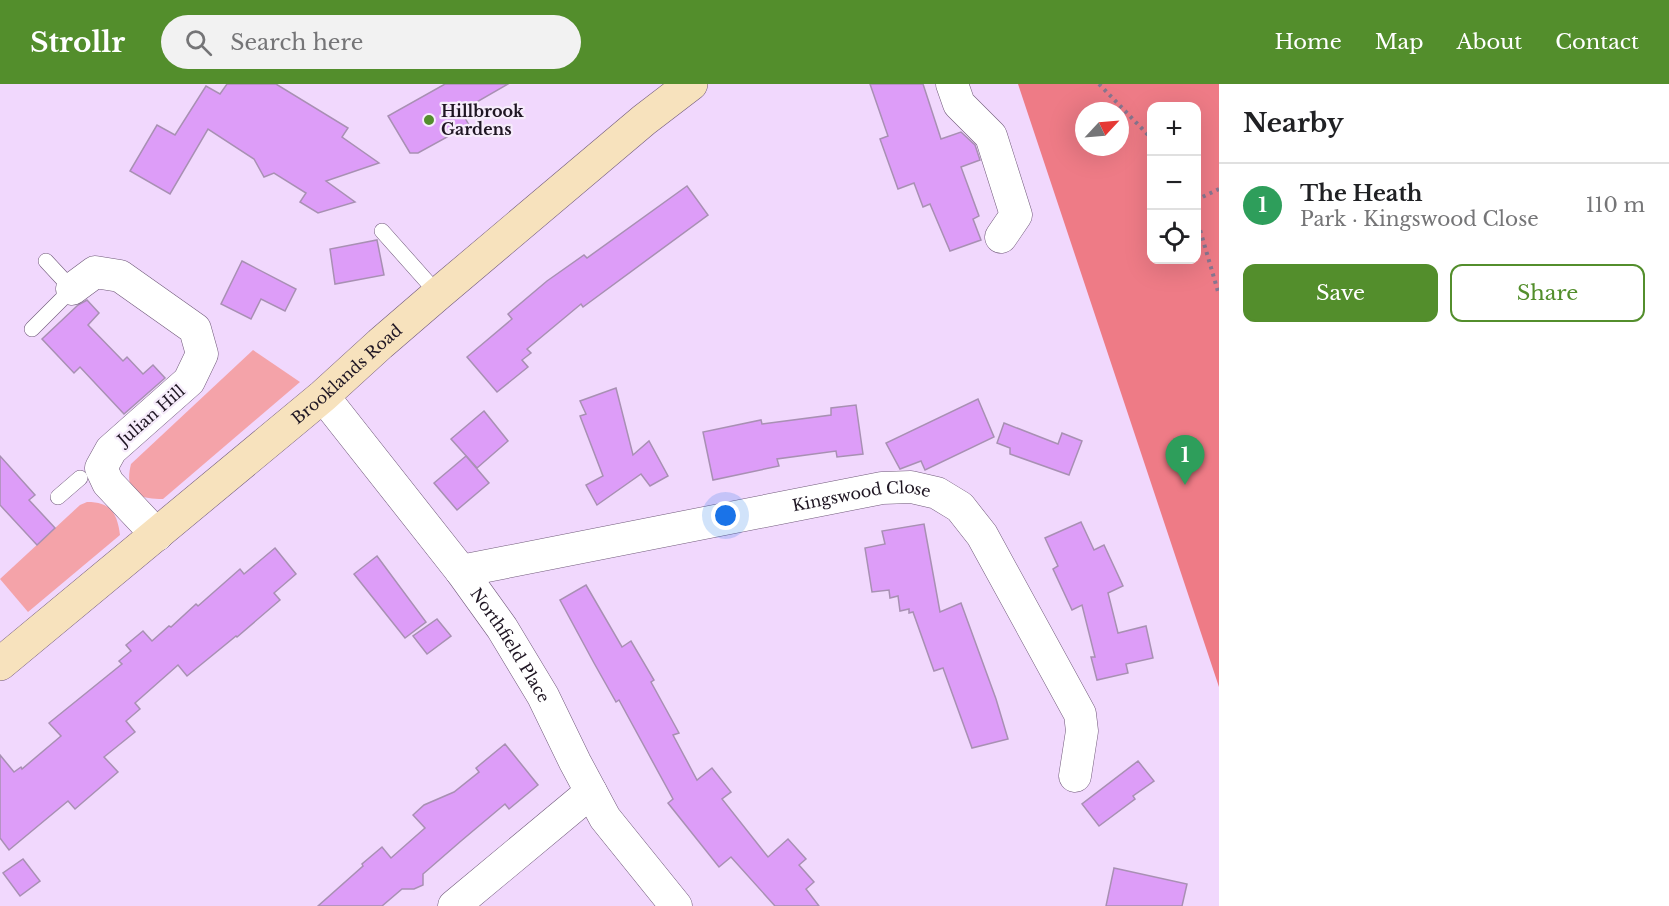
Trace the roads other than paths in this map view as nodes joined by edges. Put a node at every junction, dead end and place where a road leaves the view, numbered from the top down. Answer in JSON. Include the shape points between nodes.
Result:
{"nodes":[{"id":1,"x":691,"y":84,"type":"edge"},
{"id":2,"x":952,"y":84,"type":"edge"},
{"id":3,"x":382,"y":231,"type":"dead end"},
{"id":4,"x":1001,"y":237,"type":"dead end"},
{"id":5,"x":46,"y":261,"type":"dead end"},
{"id":6,"x":72,"y":289,"type":"junction"},
{"id":7,"x":438,"y":294,"type":"junction"},
{"id":8,"x":32,"y":329,"type":"dead end"},
{"id":9,"x":323,"y":396,"type":"junction"},
{"id":10,"x":158,"y":535,"type":"junction"},
{"id":11,"x":461,"y":571,"type":"junction"},
{"id":12,"x":0,"y":664,"type":"edge"},
{"id":13,"x":1075,"y":776,"type":"dead end"},
{"id":14,"x":591,"y":792,"type":"junction"},
{"id":15,"x":454,"y":906,"type":"edge"},
{"id":16,"x":676,"y":906,"type":"edge"}],
"edges":[{"from":1,"to":7,"type":"main road","name":"Brooklands Road"},
{"from":2,"to":4,"type":"street","via":[[958,104],[991,136],[1016,215]]},
{"from":3,"to":7,"type":"lane"},
{"from":5,"to":6,"type":"lane"},
{"from":6,"to":8,"type":"lane","name":"Julian Hill"},
{"from":6,"to":10,"type":"street","name":"Julian Hill","via":[[96,272],[120,276],[195,329],[202,354],[189,381],[80,481],[108,483]]},
{"from":7,"to":9,"type":"main road","name":"Brooklands Road"},
{"from":9,"to":10,"type":"main road","name":"Brooklands Road"},
{"from":9,"to":11,"type":"street","name":"Northfield Place"},
{"from":10,"to":12,"type":"main road","name":"Brooklands Road"},
{"from":11,"to":13,"type":"street","name":"Kingswood Close","via":[[882,488],[911,487],[937,493],[960,507],[982,535],[1080,714],[1082,731]]},
{"from":11,"to":14,"type":"street","name":"Northfield Place","via":[[502,628],[543,696]]},
{"from":14,"to":15,"type":"street"},
{"from":14,"to":16,"type":"street","name":"Northfield Place","via":[[605,818]]}]}
